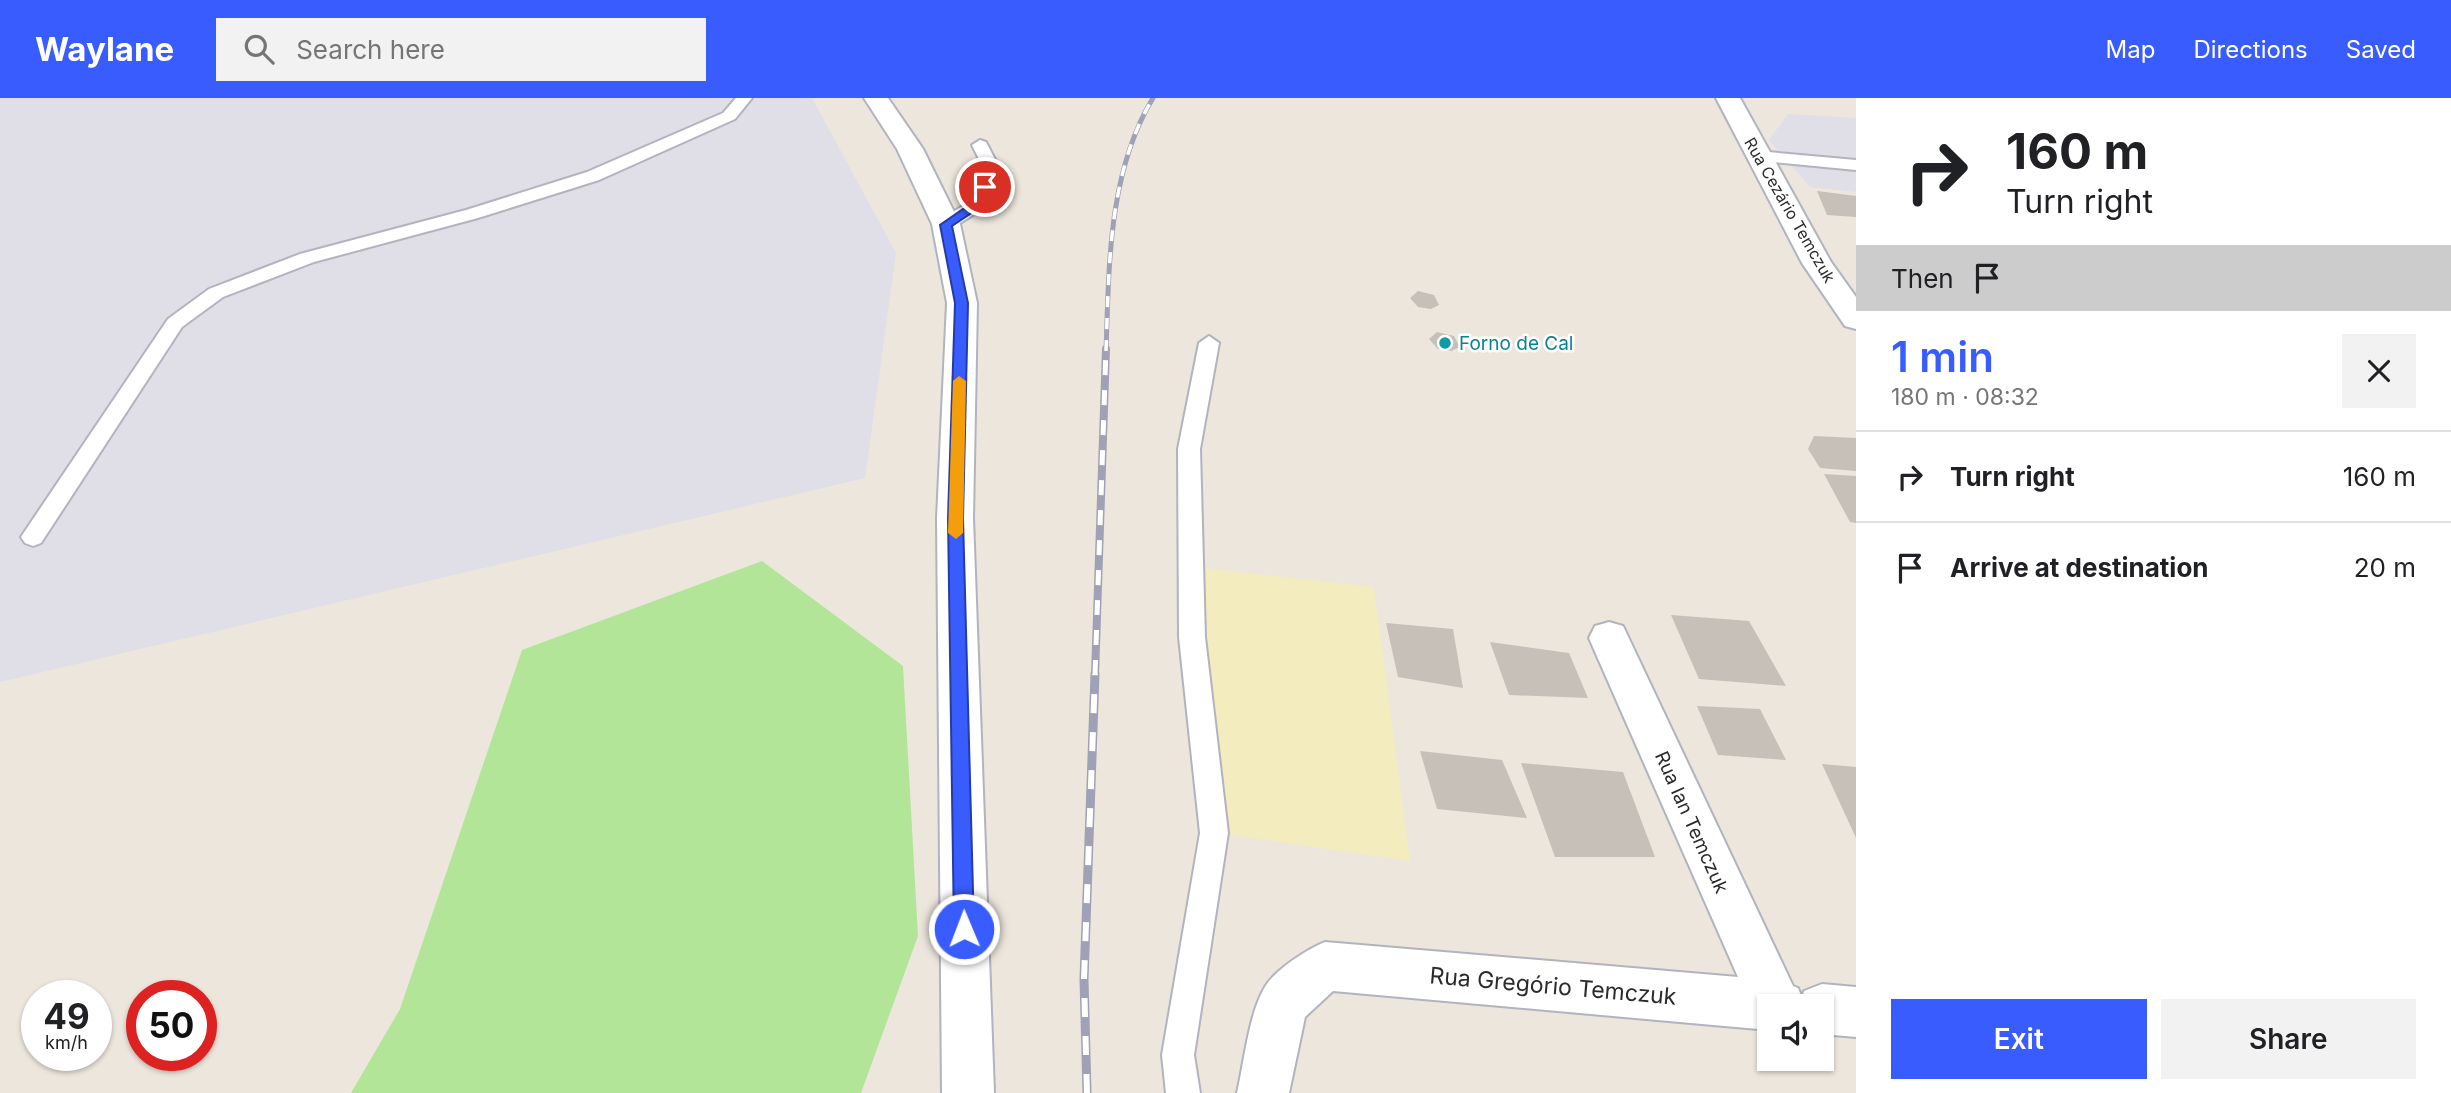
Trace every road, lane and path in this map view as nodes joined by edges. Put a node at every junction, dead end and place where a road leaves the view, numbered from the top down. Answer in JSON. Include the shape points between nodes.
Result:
{"nodes":[{"id":1,"x":744,"y":98,"type":"edge"},
{"id":2,"x":876,"y":98,"type":"edge"},
{"id":3,"x":1728,"y":98,"type":"edge"},
{"id":4,"x":980,"y":145,"type":"dead end"},
{"id":5,"x":1757,"y":156,"type":"junction"},
{"id":6,"x":1856,"y":165,"type":"edge"},
{"id":7,"x":946,"y":225,"type":"junction"},
{"id":8,"x":1817,"y":263,"type":"junction"},
{"id":9,"x":1856,"y":267,"type":"edge"},
{"id":10,"x":1856,"y":319,"type":"edge"},
{"id":11,"x":1209,"y":343,"type":"dead end"},
{"id":12,"x":33,"y":537,"type":"dead end"},
{"id":13,"x":1609,"y":638,"type":"dead end"},
{"id":14,"x":1772,"y":994,"type":"edge"},
{"id":15,"x":1757,"y":1004,"type":"edge"},
{"id":16,"x":1834,"y":1010,"type":"edge"},
{"id":17,"x":1856,"y":1012,"type":"edge"},
{"id":18,"x":968,"y":1093,"type":"edge"},
{"id":19,"x":1183,"y":1093,"type":"edge"},
{"id":20,"x":1263,"y":1093,"type":"edge"}],
"edges":[{"from":1,"to":12,"type":"lane","via":[[729,116],[593,176],[307,258],[216,293],[175,323]]},
{"from":2,"to":7,"type":"street","via":[[910,149]]},
{"from":3,"to":5,"type":"street","name":"Rua Cezário Temczuk"},
{"from":4,"to":7,"type":"lane","via":[[993,171],[978,204]]},
{"from":5,"to":6,"type":"lane"},
{"from":5,"to":8,"type":"street","name":"Rua Cezário Temczuk"},
{"from":7,"to":18,"type":"street","via":[[962,303],[955,518]]},
{"from":8,"to":9,"type":"street"},
{"from":8,"to":10,"type":"street","name":"Rua Cezário Temczuk"},
{"from":11,"to":19,"type":"lane","via":[[1189,449],[1192,637],[1214,833],[1178,1055]]},
{"from":13,"to":14,"type":"street","name":"Rua Ian Temczuk"},
{"from":15,"to":20,"type":"street","name":"Rua Gregório Temczuk","via":[[1325,966],[1283,1003]]},
{"from":16,"to":17,"type":"street"}]}
